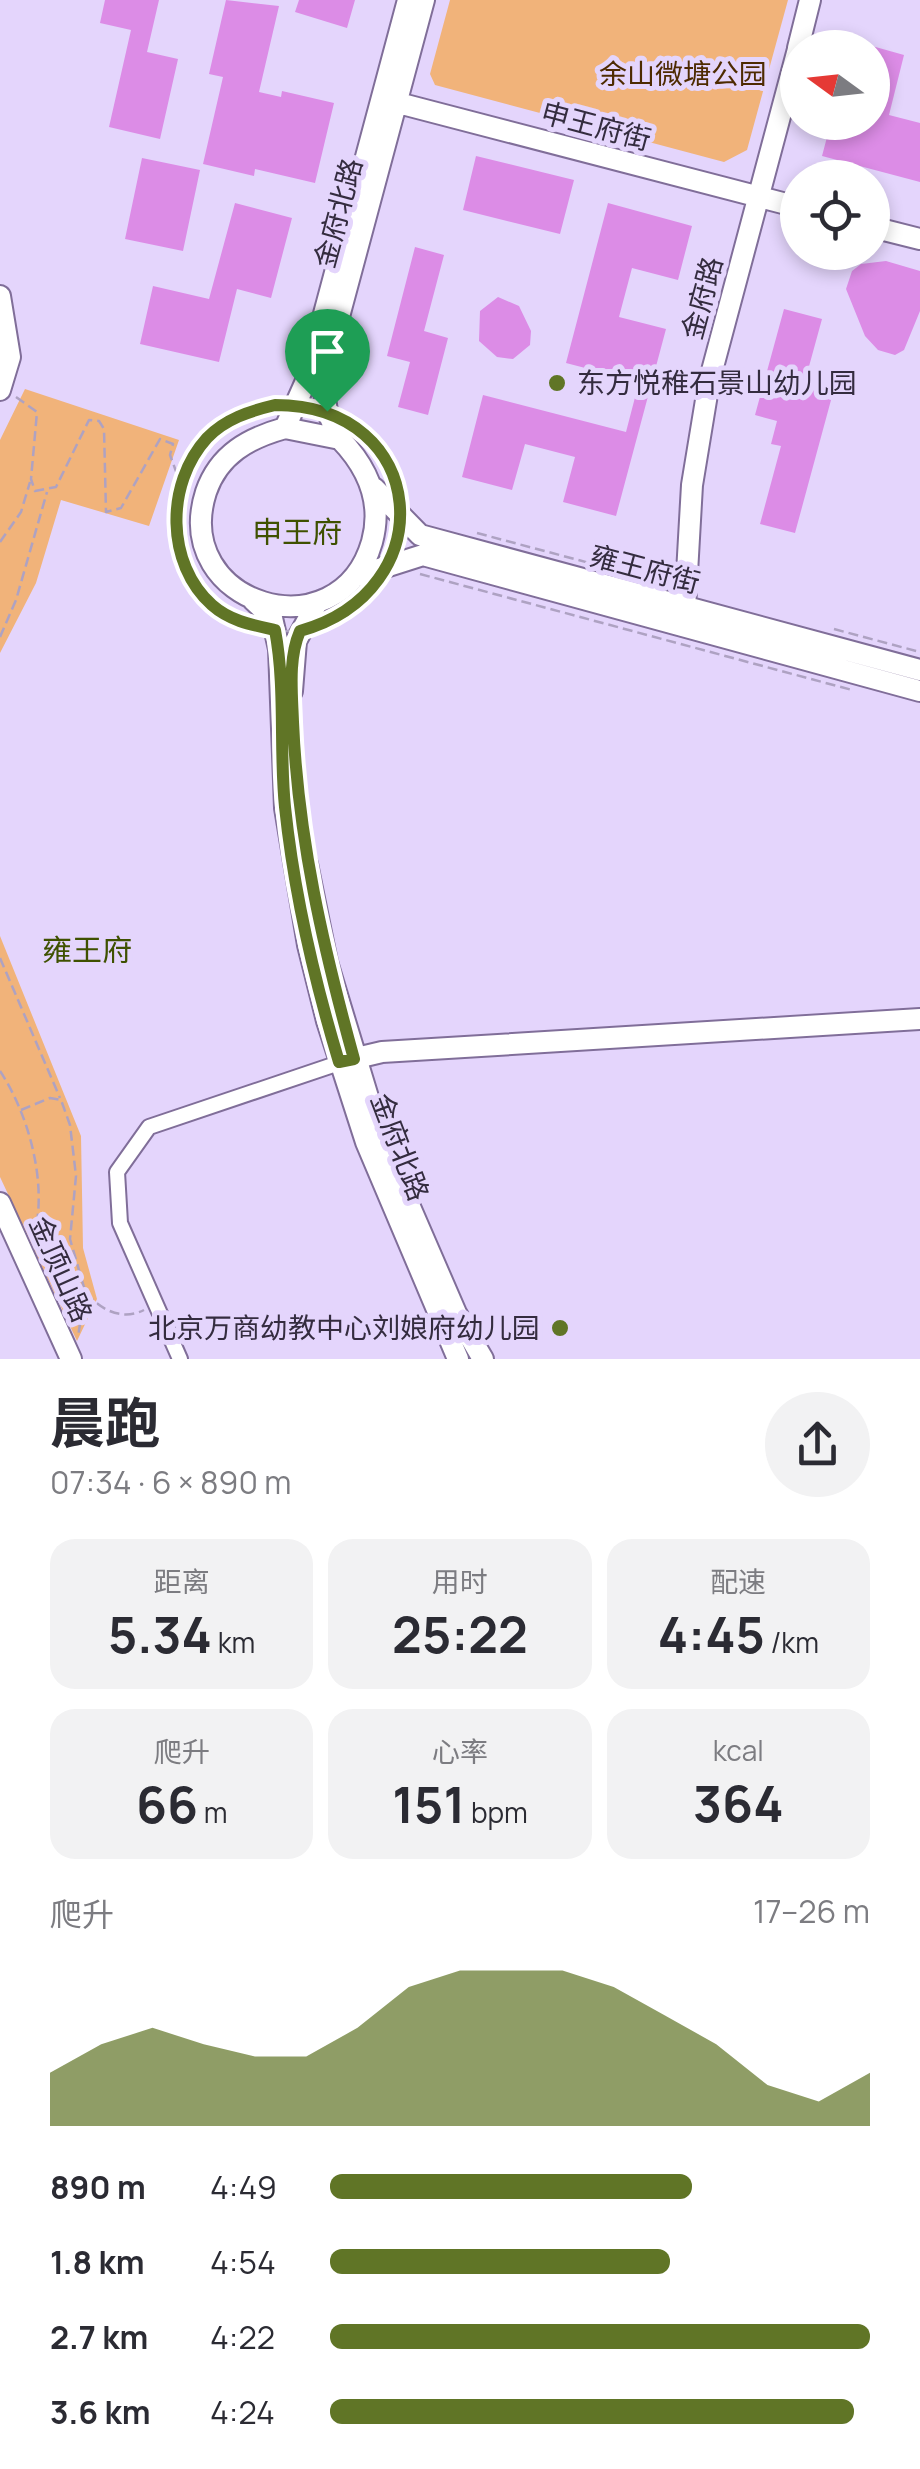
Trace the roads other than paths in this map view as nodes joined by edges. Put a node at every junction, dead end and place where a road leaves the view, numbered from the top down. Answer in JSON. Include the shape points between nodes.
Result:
{"nodes":[{"id":1,"x":408,"y":0,"type":"edge"},
{"id":2,"x":424,"y":0,"type":"edge"},
{"id":3,"x":810,"y":0,"type":"edge"},
{"id":4,"x":802,"y":30,"type":"edge"},
{"id":5,"x":389,"y":100,"type":"junction"},
{"id":6,"x":780,"y":115,"type":"edge"},
{"id":7,"x":758,"y":197,"type":"junction"},
{"id":8,"x":780,"y":202,"type":"edge"},
{"id":9,"x":890,"y":231,"type":"edge"},
{"id":10,"x":920,"y":239,"type":"edge"},
{"id":11,"x":0,"y":296,"type":"edge"},
{"id":12,"x":0,"y":390,"type":"edge"},
{"id":13,"x":285,"y":428,"type":"junction"},
{"id":14,"x":340,"y":439,"type":"junction"},
{"id":15,"x":374,"y":488,"type":"junction"},
{"id":16,"x":354,"y":577,"type":"junction"},
{"id":17,"x":253,"y":600,"type":"junction"},
{"id":18,"x":317,"y":603,"type":"junction"},
{"id":19,"x":684,"y":608,"type":"junction"},
{"id":20,"x":920,"y":670,"type":"edge"},
{"id":21,"x":920,"y":690,"type":"edge"},
{"id":22,"x":920,"y":1019,"type":"edge"},
{"id":23,"x":347,"y":1061,"type":"junction"},
{"id":24,"x":0,"y":1203,"type":"edge"},
{"id":25,"x":71,"y":1358,"type":"edge"},
{"id":26,"x":180,"y":1359,"type":"edge"},
{"id":27,"x":458,"y":1359,"type":"edge"},
{"id":28,"x":483,"y":1359,"type":"edge"}],
"edges":[{"from":1,"to":5,"type":"main road","name":"金府北路"},
{"from":2,"to":5,"type":"main road","name":"金府北路"},
{"from":3,"to":4,"type":"main road","name":"金府路"},
{"from":5,"to":7,"type":"main road","name":"申王府街"},
{"from":5,"to":13,"type":"main road","name":"金府北路"},
{"from":5,"to":14,"type":"main road","name":"金府北路","via":[[322,380]]},
{"from":6,"to":7,"type":"main road","name":"金府路"},
{"from":7,"to":8,"type":"main road","name":"申王府街"},
{"from":7,"to":19,"type":"main road","name":"金府路","via":[[709,382],[692,484]]},
{"from":9,"to":10,"type":"main road"},
{"from":11,"to":12,"type":"main road","via":[[10,357]]},
{"from":13,"to":14,"type":"main road"},
{"from":13,"to":17,"type":"main road","via":[[233,450],[202,504],[206,558]]},
{"from":14,"to":15,"type":"main road"},
{"from":15,"to":16,"type":"main road","via":[[377,521]]},
{"from":15,"to":19,"type":"main road","name":"雍王府街","via":[[420,535]]},
{"from":16,"to":18,"type":"main road"},
{"from":16,"to":19,"type":"main road","name":"雍王府街","via":[[423,555]]},
{"from":17,"to":18,"type":"main road","via":[[285,607]]},
{"from":17,"to":23,"type":"main road","name":"金府北路","via":[[275,630],[293,864],[308,944]]},
{"from":18,"to":23,"type":"main road","name":"金府北路","via":[[300,631],[292,676],[298,806]]},
{"from":19,"to":20,"type":"main road","name":"雍王府街"},
{"from":19,"to":21,"type":"main road","name":"雍王府街"},
{"from":22,"to":23,"type":"main road","via":[[382,1052]]},
{"from":23,"to":26,"type":"street","via":[[149,1127],[124,1158],[114,1181],[116,1204]]},
{"from":23,"to":27,"type":"main road","name":"金府北路","via":[[366,1142]]},
{"from":23,"to":28,"type":"main road","name":"金府北路","via":[[456,1313]]},
{"from":24,"to":25,"type":"main road","name":"金顶山路"}]}
